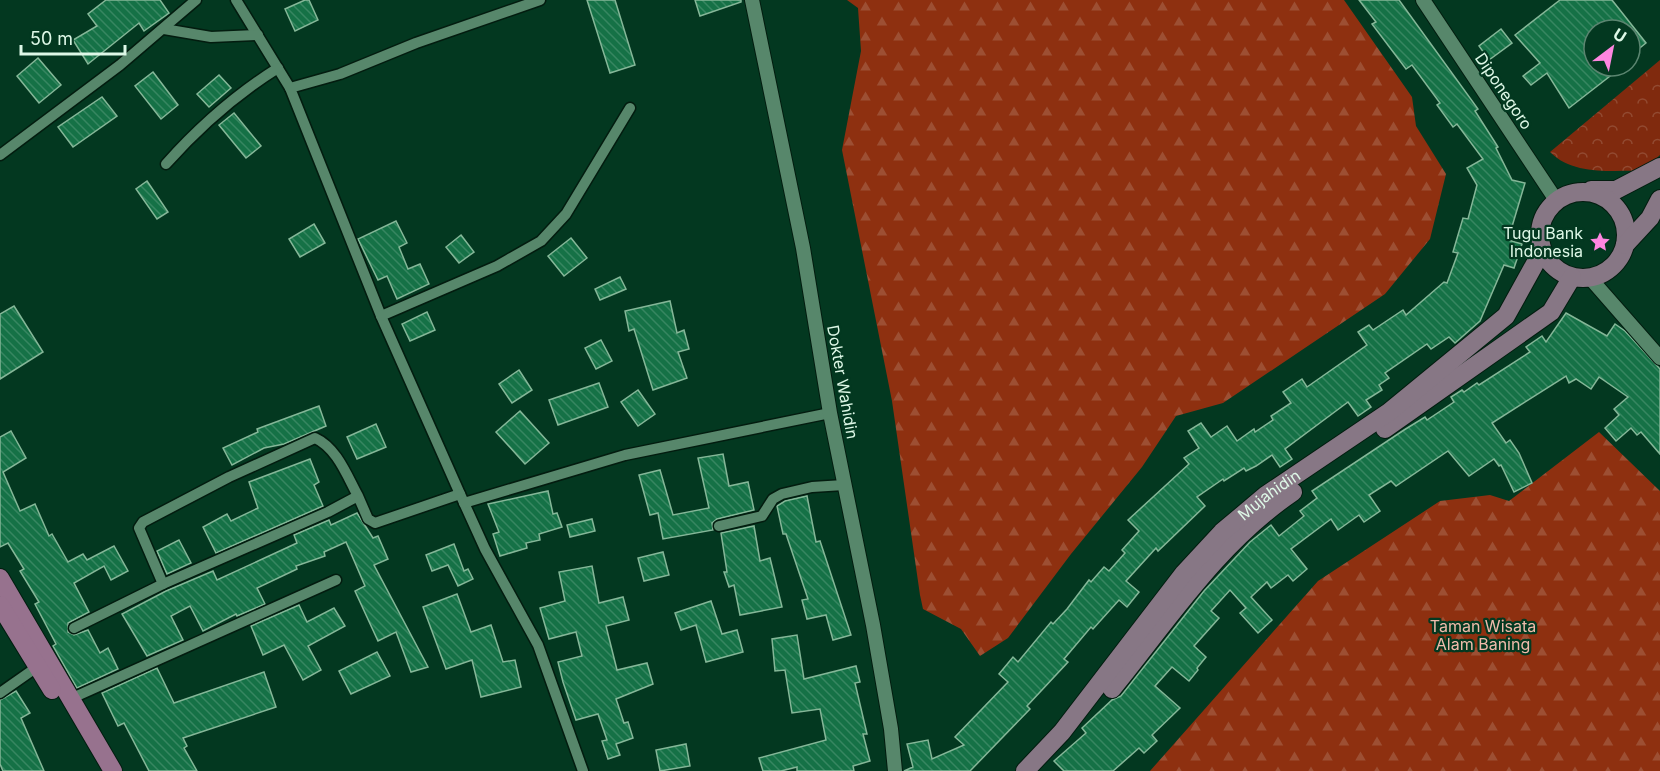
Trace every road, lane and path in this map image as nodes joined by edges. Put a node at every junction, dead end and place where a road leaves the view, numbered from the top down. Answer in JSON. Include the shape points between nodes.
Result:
{"nodes":[{"id":1,"x":196,"y":0,"type":"edge"},
{"id":2,"x":236,"y":0,"type":"edge"},
{"id":3,"x":540,"y":0,"type":"edge"},
{"id":4,"x":752,"y":0,"type":"edge"},
{"id":5,"x":1424,"y":0,"type":"edge"},
{"id":6,"x":164,"y":29,"type":"junction"},
{"id":7,"x":258,"y":35,"type":"junction"},
{"id":8,"x":278,"y":68,"type":"junction"},
{"id":9,"x":290,"y":88,"type":"junction"},
{"id":10,"x":630,"y":108,"type":"dead end"},
{"id":11,"x":0,"y":155,"type":"edge"},
{"id":12,"x":166,"y":164,"type":"dead end"},
{"id":13,"x":1660,"y":167,"type":"edge"},
{"id":14,"x":1583,"y":190,"type":"junction"},
{"id":15,"x":1660,"y":199,"type":"edge"},
{"id":16,"x":1556,"y":200,"type":"junction"},
{"id":17,"x":1625,"y":245,"type":"junction"},
{"id":18,"x":1542,"y":251,"type":"junction"},
{"id":19,"x":1581,"y":277,"type":"junction"},
{"id":20,"x":381,"y":316,"type":"junction"},
{"id":21,"x":1660,"y":358,"type":"edge"},
{"id":22,"x":830,"y":413,"type":"junction"},
{"id":23,"x":844,"y":485,"type":"junction"},
{"id":24,"x":358,"y":496,"type":"junction"},
{"id":25,"x":462,"y":499,"type":"junction"},
{"id":26,"x":719,"y":526,"type":"dead end"},
{"id":27,"x":0,"y":578,"type":"edge"},
{"id":28,"x":336,"y":580,"type":"dead end"},
{"id":29,"x":163,"y":584,"type":"junction"},
{"id":30,"x":0,"y":605,"type":"edge"},
{"id":31,"x":74,"y":628,"type":"dead end"},
{"id":32,"x":37,"y":667,"type":"junction"},
{"id":33,"x":0,"y":693,"type":"edge"},
{"id":34,"x":70,"y":699,"type":"junction"},
{"id":35,"x":102,"y":771,"type":"edge"},
{"id":36,"x":113,"y":771,"type":"edge"},
{"id":37,"x":583,"y":771,"type":"edge"},
{"id":38,"x":895,"y":771,"type":"edge"},
{"id":39,"x":1025,"y":771,"type":"edge"},
{"id":40,"x":1042,"y":771,"type":"edge"}],
"edges":[{"from":1,"to":6,"type":"street"},
{"from":2,"to":7,"type":"street"},
{"from":3,"to":9,"type":"street","via":[[340,74]]},
{"from":4,"to":22,"type":"street","name":"Dokter Wahidin","via":[[803,248]]},
{"from":5,"to":16,"type":"street","name":"Diponegoro"},
{"from":6,"to":7,"type":"street","via":[[211,37]]},
{"from":6,"to":11,"type":"street"},
{"from":7,"to":8,"type":"street"},
{"from":8,"to":9,"type":"street"},
{"from":8,"to":12,"type":"street","via":[[240,92],[196,130]]},
{"from":9,"to":20,"type":"street"},
{"from":10,"to":20,"type":"street","via":[[566,214],[541,241],[497,266]]},
{"from":13,"to":14,"type":"main road","via":[[1616,190]]},
{"from":14,"to":16,"type":"main road"},
{"from":14,"to":17,"type":"main road","via":[[1600,195],[1619,210],[1624,221]]},
{"from":15,"to":17,"type":"main road","via":[[1650,218]]},
{"from":16,"to":18,"type":"main road","via":[[1541,223]]},
{"from":17,"to":19,"type":"main road","via":[[1606,272]]},
{"from":18,"to":19,"type":"main road","via":[[1554,268]]},
{"from":18,"to":39,"type":"main road","name":"Mujahidin","via":[[1506,316],[1389,412],[1266,495],[1205,549],[1104,681]]},
{"from":19,"to":21,"type":"street"},
{"from":19,"to":40,"type":"main road","name":"Mujahidin","via":[[1551,312],[1275,504],[1239,534],[1215,558]]},
{"from":20,"to":25,"type":"street"},
{"from":22,"to":23,"type":"street","name":"Dokter Wahidin"},
{"from":22,"to":25,"type":"street","via":[[625,455]]},
{"from":23,"to":26,"type":"street","via":[[795,490],[773,499],[762,516]]},
{"from":23,"to":38,"type":"street","name":"Dokter Wahidin","via":[[878,648]]},
{"from":24,"to":25,"type":"street","via":[[368,519],[375,523]]},
{"from":24,"to":29,"type":"street"},
{"from":24,"to":29,"type":"street","via":[[337,456],[324,442],[315,438],[303,441],[143,522],[139,528],[141,538]]},
{"from":25,"to":37,"type":"street","via":[[485,549],[529,625]]},
{"from":27,"to":34,"type":"highway"},
{"from":28,"to":34,"type":"street"},
{"from":29,"to":31,"type":"street"},
{"from":30,"to":32,"type":"highway"},
{"from":32,"to":33,"type":"street"},
{"from":32,"to":35,"type":"highway"},
{"from":34,"to":36,"type":"highway"}]}
